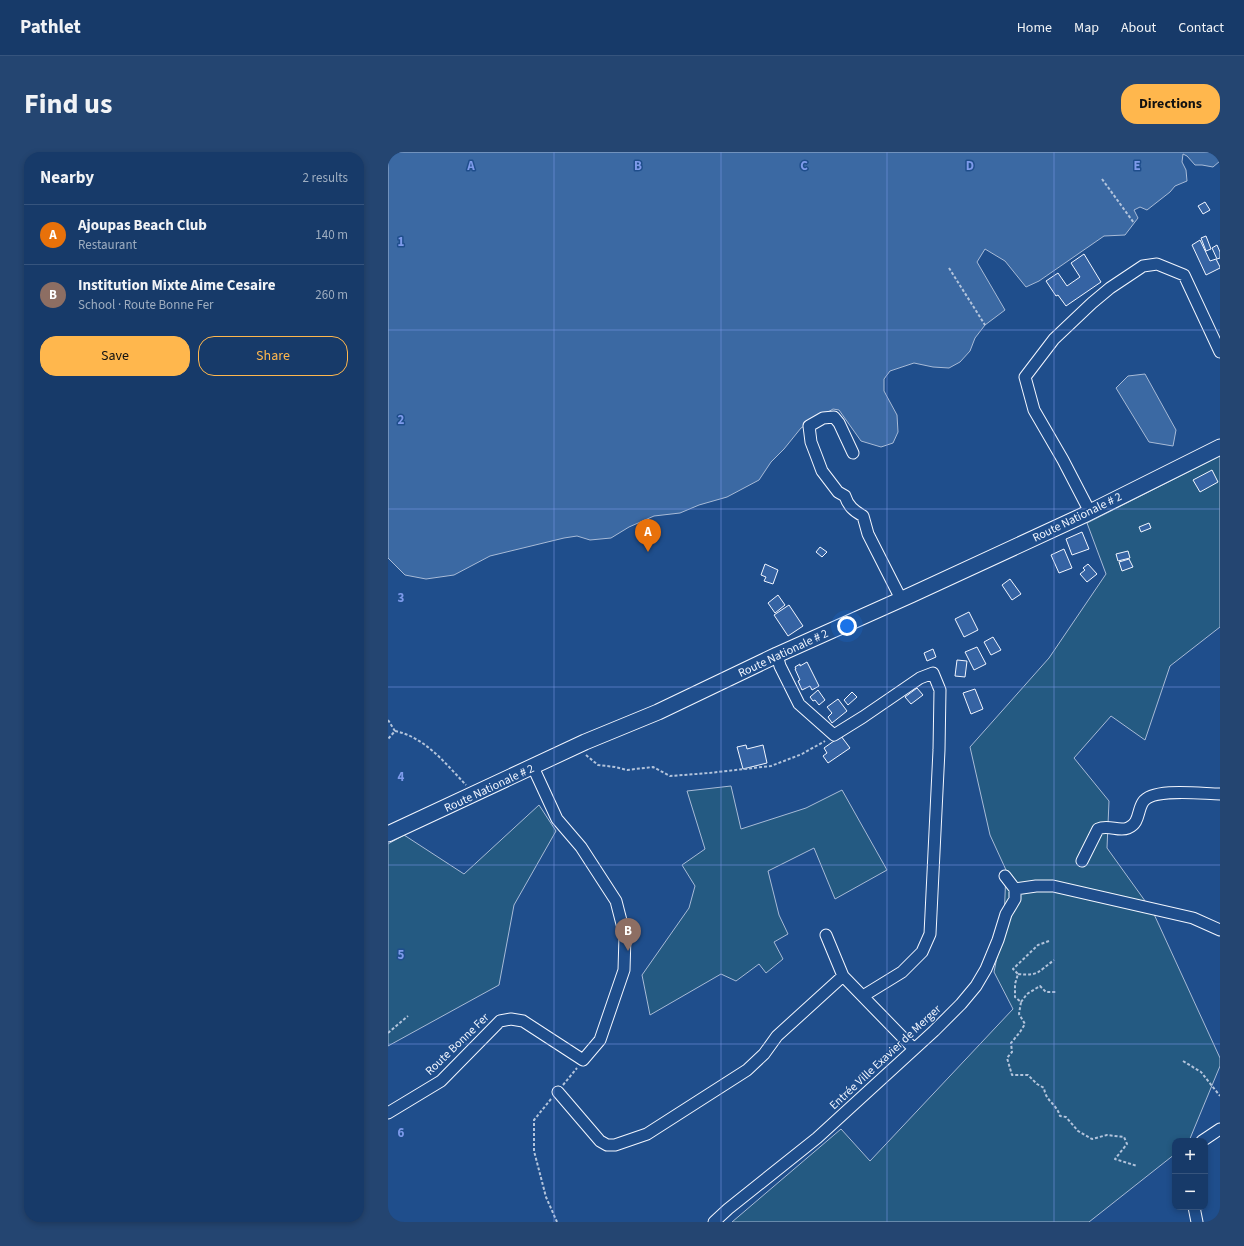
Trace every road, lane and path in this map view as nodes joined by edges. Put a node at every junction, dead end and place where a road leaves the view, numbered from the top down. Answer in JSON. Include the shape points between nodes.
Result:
{"nodes":[{"id":1,"x":1102,"y":179,"type":"dead end"},
{"id":2,"x":1134,"y":223,"type":"dead end"},
{"id":3,"x":949,"y":268,"type":"dead end"},
{"id":4,"x":985,"y":325,"type":"dead end"},
{"id":5,"x":1220,"y":352,"type":"edge"},
{"id":6,"x":1220,"y":447,"type":"edge"},
{"id":7,"x":853,"y":453,"type":"dead end"},
{"id":8,"x":1090,"y":512,"type":"junction"},
{"id":9,"x":901,"y":599,"type":"junction"},
{"id":10,"x":776,"y":655,"type":"junction"},
{"id":11,"x":388,"y":720,"type":"edge"},
{"id":12,"x":395,"y":731,"type":"junction"},
{"id":13,"x":834,"y":735,"type":"junction"},
{"id":14,"x":388,"y":739,"type":"edge"},
{"id":15,"x":576,"y":747,"type":"junction"},
{"id":16,"x":533,"y":767,"type":"junction"},
{"id":17,"x":1220,"y":794,"type":"edge"},
{"id":18,"x":474,"y":795,"type":"junction"},
{"id":19,"x":388,"y":834,"type":"edge"},
{"id":20,"x":1082,"y":861,"type":"dead end"},
{"id":21,"x":1005,"y":876,"type":"dead end"},
{"id":22,"x":1015,"y":889,"type":"junction"},
{"id":23,"x":1220,"y":930,"type":"edge"},
{"id":24,"x":826,"y":934,"type":"dead end"},
{"id":25,"x":1049,"y":941,"type":"dead end"},
{"id":26,"x":1054,"y":960,"type":"dead end"},
{"id":27,"x":1018,"y":974,"type":"junction"},
{"id":28,"x":843,"y":976,"type":"junction"},
{"id":29,"x":1056,"y":992,"type":"dead end"},
{"id":30,"x":863,"y":996,"type":"junction"},
{"id":31,"x":1021,"y":1002,"type":"junction"},
{"id":32,"x":408,"y":1016,"type":"dead end"},
{"id":33,"x":388,"y":1033,"type":"edge"},
{"id":34,"x":914,"y":1049,"type":"junction"},
{"id":35,"x":583,"y":1060,"type":"junction"},
{"id":36,"x":1183,"y":1061,"type":"dead end"},
{"id":37,"x":558,"y":1092,"type":"junction"},
{"id":38,"x":1220,"y":1096,"type":"edge"},
{"id":39,"x":388,"y":1113,"type":"edge"},
{"id":40,"x":1220,"y":1129,"type":"edge"},
{"id":41,"x":1206,"y":1138,"type":"edge"},
{"id":42,"x":1137,"y":1166,"type":"dead end"},
{"id":43,"x":1195,"y":1210,"type":"edge"},
{"id":44,"x":557,"y":1222,"type":"edge"},
{"id":45,"x":714,"y":1222,"type":"edge"},
{"id":46,"x":1197,"y":1222,"type":"edge"}],
"edges":[{"from":1,"to":2,"type":"path"},
{"from":3,"to":4,"type":"path"},
{"from":5,"to":8,"type":"street","via":[[1184,275],[1157,264],[1143,266],[1110,288],[1054,339],[1025,377],[1034,410]]},
{"from":6,"to":8,"type":"main road","name":"Route Nationale # 2"},
{"from":7,"to":9,"type":"street","via":[[839,422],[834,417],[823,418],[809,426],[811,442],[822,471],[838,492],[845,496],[847,504],[863,516],[868,534]]},
{"from":8,"to":9,"type":"main road","name":"Route Nationale # 2"},
{"from":9,"to":10,"type":"main road","name":"Route Nationale # 2"},
{"from":10,"to":13,"type":"street","via":[[799,704]]},
{"from":10,"to":15,"type":"main road","name":"Route Nationale # 2","via":[[658,712]]},
{"from":11,"to":12,"type":"path"},
{"from":12,"to":14,"type":"path"},
{"from":12,"to":18,"type":"path","via":[[414,738],[436,754]]},
{"from":13,"to":15,"type":"path","via":[[802,754],[770,766],[670,776],[653,767],[627,770],[598,766]]},
{"from":13,"to":30,"type":"street","via":[[920,678],[933,674],[940,690],[930,934],[922,952],[902,972]]},
{"from":15,"to":16,"type":"main road","name":"Route Nationale # 2"},
{"from":16,"to":18,"type":"main road","name":"Route Nationale # 2"},
{"from":16,"to":35,"type":"street","via":[[557,819],[582,847],[616,900],[625,936],[624,970],[600,1040]]},
{"from":17,"to":20,"type":"street","via":[[1164,793],[1150,796],[1141,804],[1137,820],[1128,828],[1098,829]]},
{"from":18,"to":19,"type":"main road","name":"Route Nationale # 2"},
{"from":21,"to":22,"type":"street"},
{"from":22,"to":23,"type":"street","via":[[1053,886],[1193,918]]},
{"from":22,"to":34,"type":"street","name":"Entrée Ville Exavier de Merger","via":[[1015,899],[1006,914],[986,969],[976,986]]},
{"from":24,"to":28,"type":"street"},
{"from":25,"to":27,"type":"path","via":[[1038,945],[1013,969]]},
{"from":26,"to":27,"type":"path","via":[[1037,974]]},
{"from":27,"to":31,"type":"path","via":[[1015,997]]},
{"from":28,"to":30,"type":"street"},
{"from":28,"to":37,"type":"street","via":[[777,1036],[764,1054],[747,1070],[647,1134],[615,1145],[607,1145],[600,1141]]},
{"from":29,"to":31,"type":"path","via":[[1046,992],[1040,986],[1027,994]]},
{"from":30,"to":34,"type":"street"},
{"from":31,"to":42,"type":"path","via":[[1019,1014],[1025,1024],[1010,1042],[1012,1052],[1007,1058],[1012,1075],[1028,1075],[1044,1088],[1045,1095],[1058,1109],[1060,1116],[1066,1117],[1078,1131],[1092,1139],[1107,1135],[1124,1137],[1127,1144],[1115,1159]]},
{"from":32,"to":33,"type":"path"},
{"from":34,"to":45,"type":"street","name":"Entrée Ville Exavier de Merger","via":[[817,1138]]},
{"from":35,"to":37,"type":"path"},
{"from":35,"to":39,"type":"street","name":"Route Bonne Fer","via":[[523,1020],[511,1018],[500,1021],[441,1081]]},
{"from":36,"to":38,"type":"path","via":[[1201,1072]]},
{"from":37,"to":44,"type":"path","via":[[534,1120],[534,1151],[546,1197]]},
{"from":40,"to":41,"type":"street"},
{"from":43,"to":46,"type":"street"}]}
